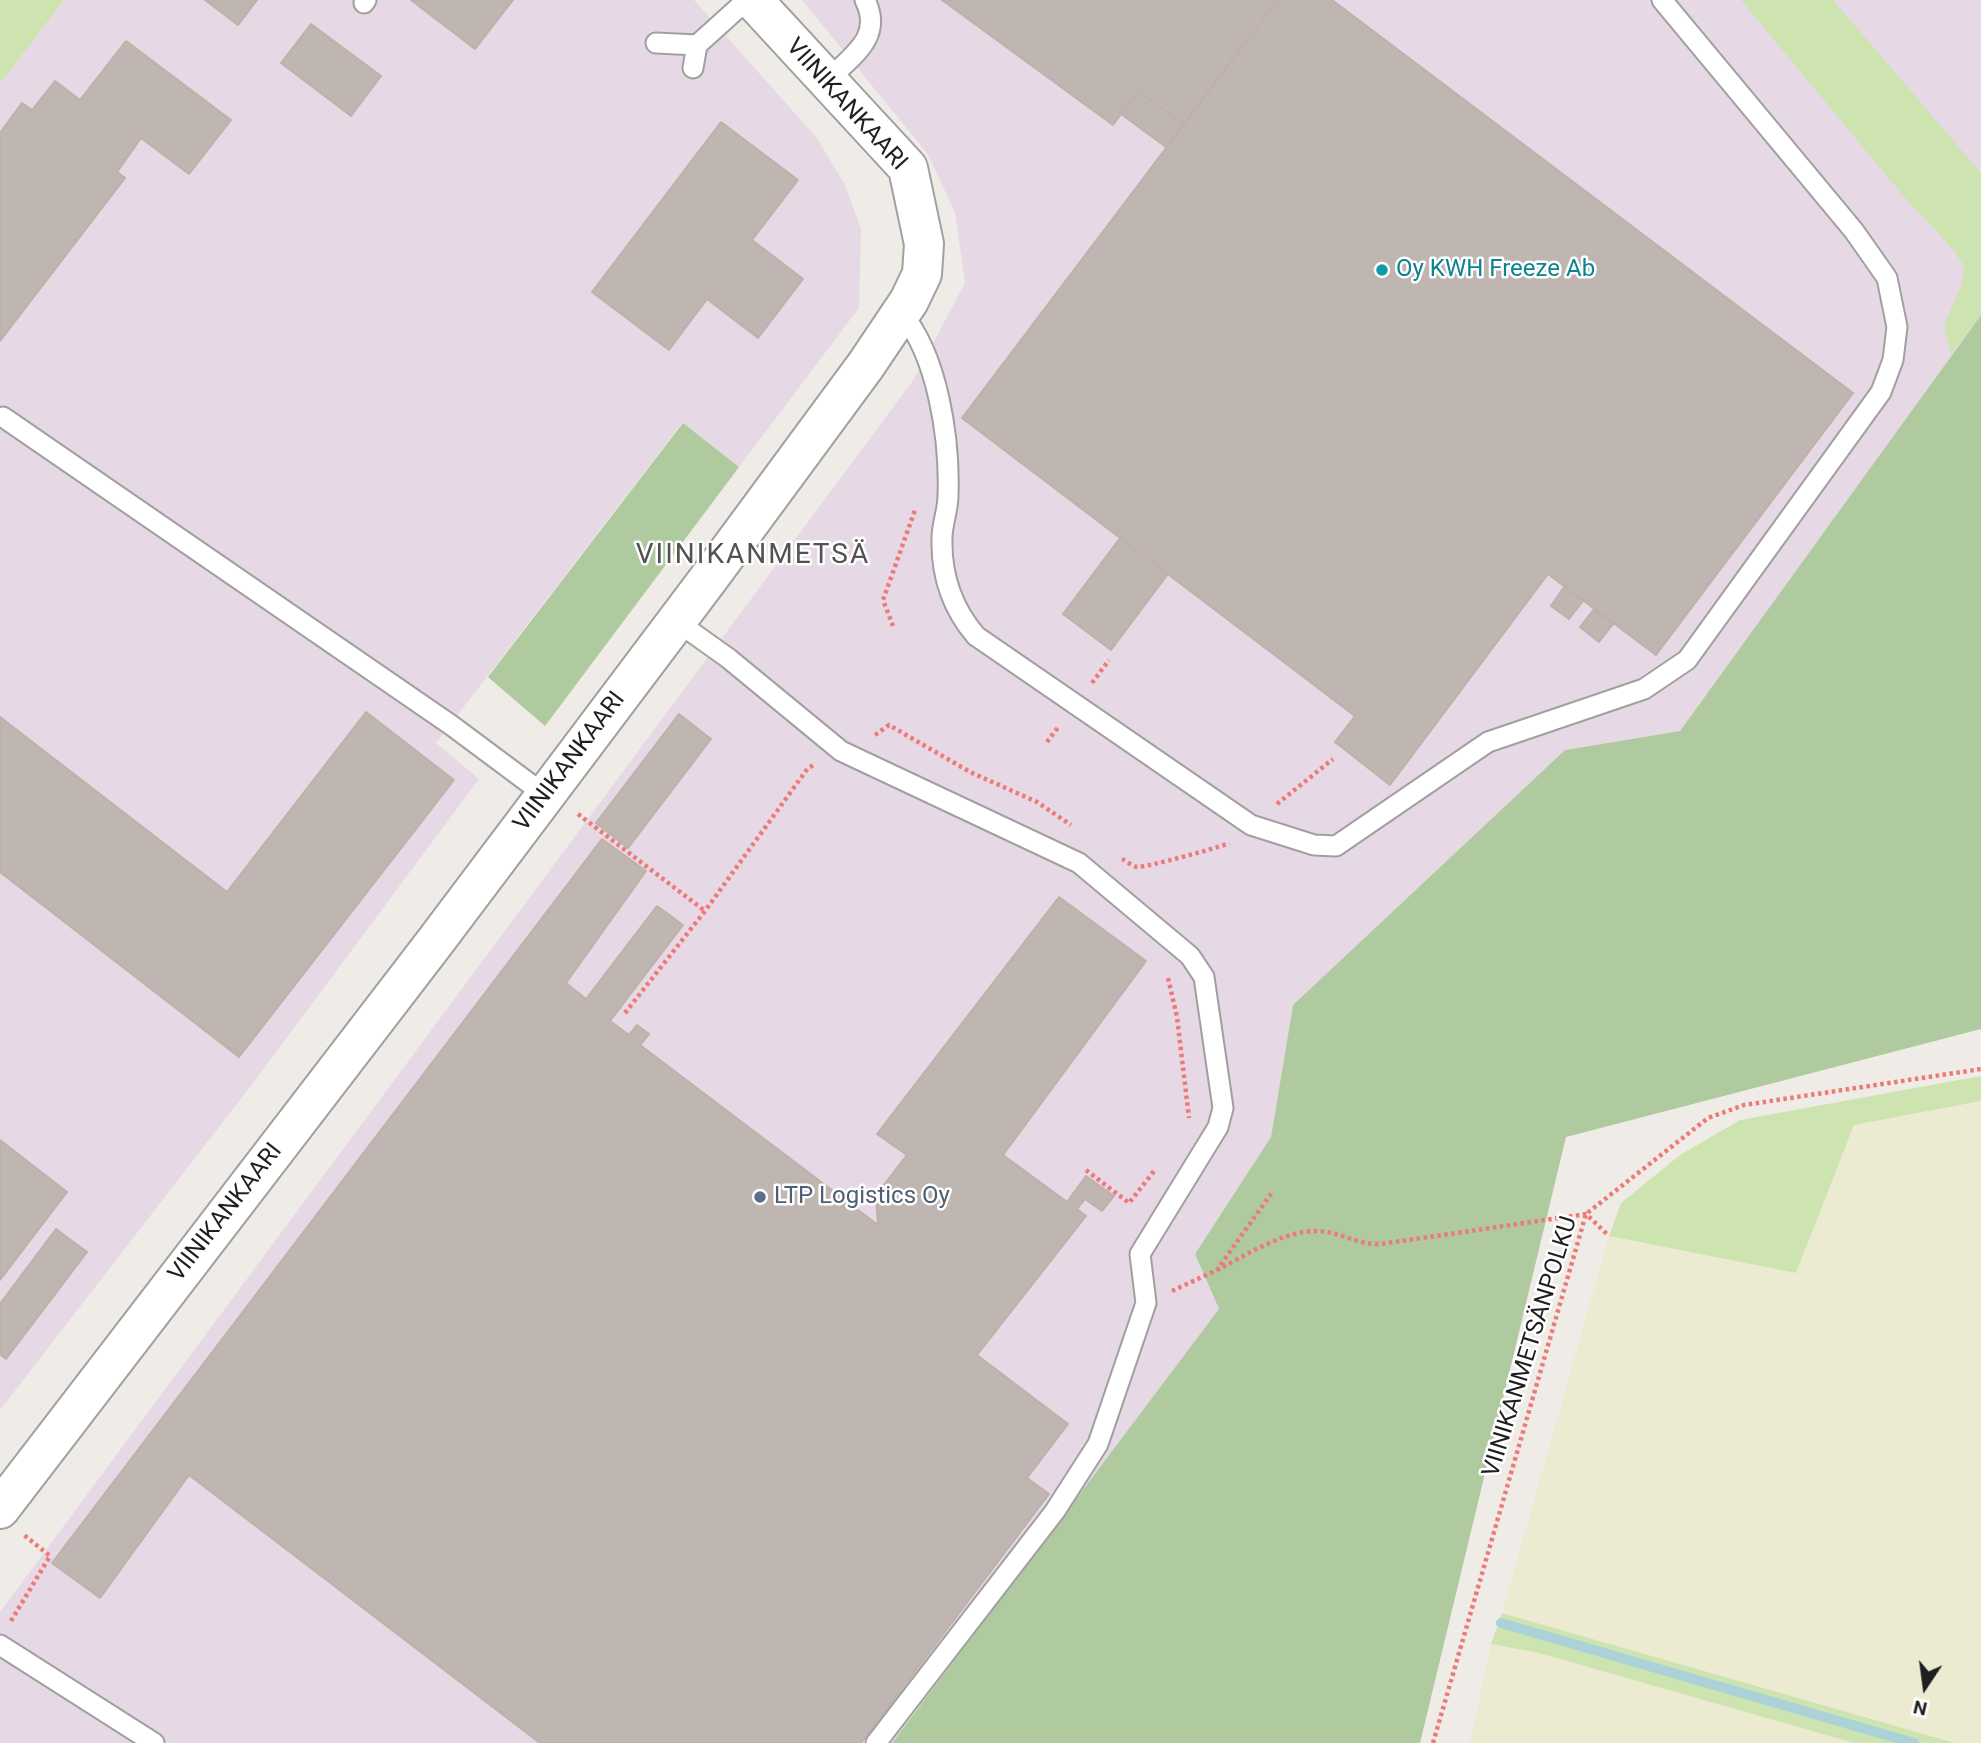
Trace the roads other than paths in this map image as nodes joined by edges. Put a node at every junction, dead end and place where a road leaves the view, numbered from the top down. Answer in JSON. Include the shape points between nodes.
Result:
{"nodes":[{"id":1,"x":747,"y":0,"type":"edge"},
{"id":2,"x":753,"y":0,"type":"edge"},
{"id":3,"x":864,"y":0,"type":"edge"},
{"id":4,"x":1662,"y":0,"type":"edge"},
{"id":5,"x":656,"y":43,"type":"dead end"},
{"id":6,"x":697,"y":46,"type":"junction"},
{"id":7,"x":693,"y":68,"type":"dead end"},
{"id":8,"x":827,"y":81,"type":"junction"},
{"id":9,"x":901,"y":313,"type":"junction"},
{"id":10,"x":3,"y":417,"type":"dead end"},
{"id":11,"x":677,"y":621,"type":"junction"},
{"id":12,"x":556,"y":800,"type":"junction"},
{"id":13,"x":0,"y":1509,"type":"edge"},
{"id":14,"x":3,"y":1636,"type":"edge"},
{"id":15,"x":154,"y":1743,"type":"edge"},
{"id":16,"x":876,"y":1743,"type":"edge"}],
"edges":[{"from":1,"to":6,"type":"lane"},
{"from":2,"to":8,"type":"street","name":"VIINIKANKAARI"},
{"from":3,"to":8,"type":"lane","via":[[872,17],[870,37]]},
{"from":4,"to":9,"type":"lane","via":[[1854,231],[1887,278],[1897,327],[1881,392],[1687,660],[1644,689],[1488,743],[1336,846],[1314,845],[1251,825],[976,636],[958,614],[945,576],[942,537],[948,497],[941,416],[930,366],[916,331]]},
{"from":5,"to":6,"type":"lane"},
{"from":6,"to":7,"type":"lane"},
{"from":8,"to":9,"type":"street","name":"VIINIKANKAARI","via":[[908,169],[924,244],[922,274]]},
{"from":9,"to":11,"type":"street","name":"VIINIKANKAARI"},
{"from":10,"to":12,"type":"lane"},
{"from":11,"to":12,"type":"street","name":"VIINIKANKAARI"},
{"from":11,"to":16,"type":"lane","via":[[729,657],[841,751],[1079,863],[1190,956],[1205,976],[1223,1108],[1218,1127],[1140,1254],[1146,1303],[1098,1444],[1055,1511]]},
{"from":12,"to":13,"type":"street","name":"VIINIKANKAARI"},
{"from":14,"to":15,"type":"lane"}]}
